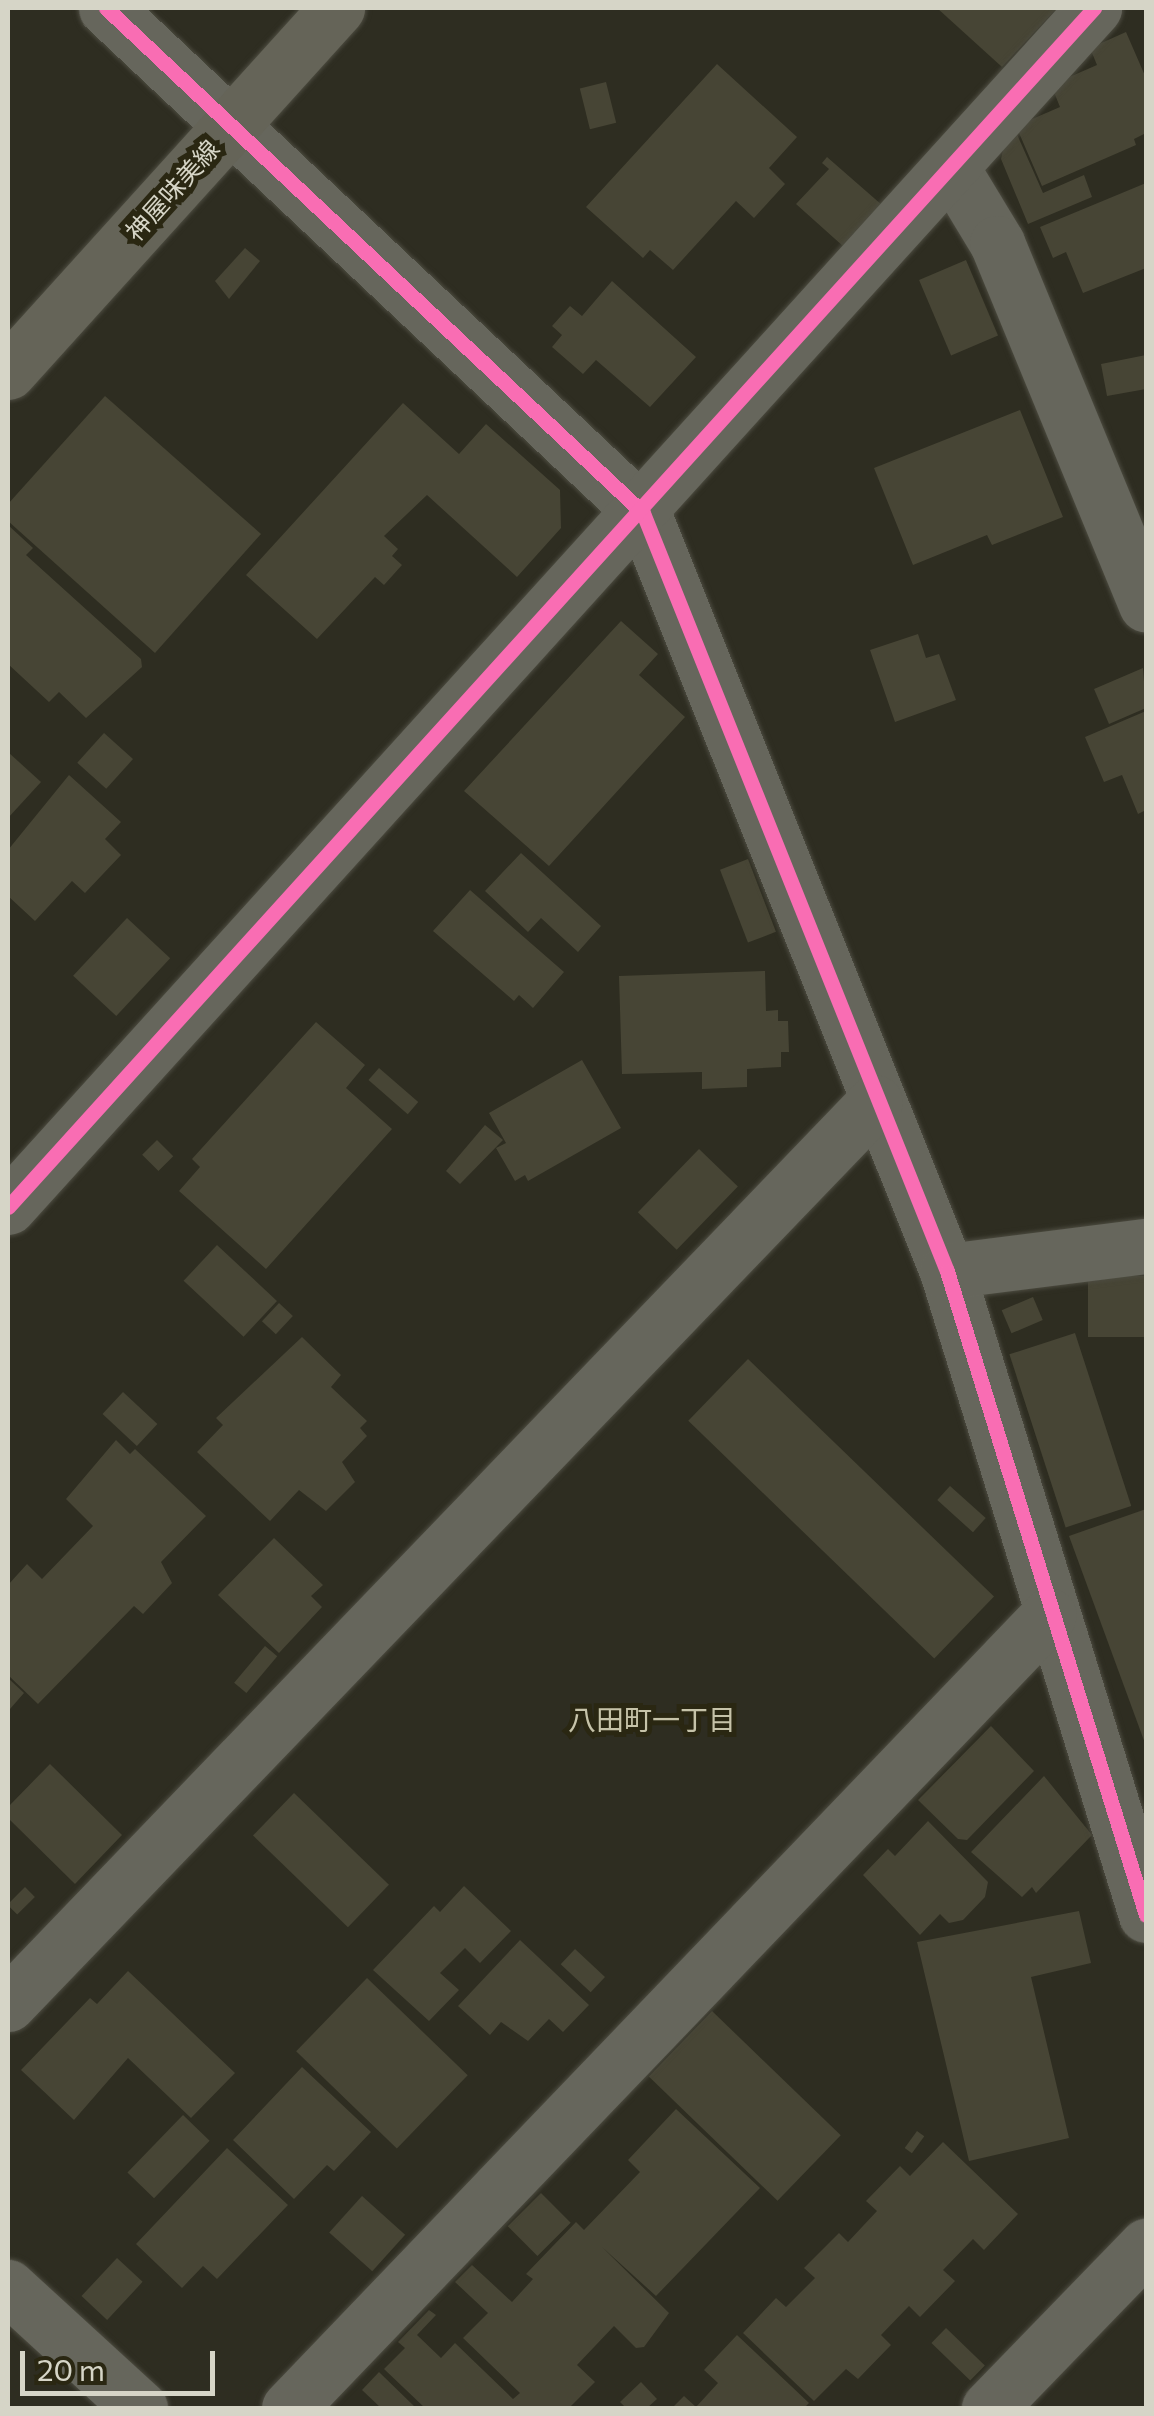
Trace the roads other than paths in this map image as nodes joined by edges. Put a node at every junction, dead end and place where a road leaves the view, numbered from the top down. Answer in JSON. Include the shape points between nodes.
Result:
{"nodes":[{"id":1,"x":106,"y":8,"type":"edge"},
{"id":2,"x":337,"y":8,"type":"edge"},
{"id":3,"x":1094,"y":8,"type":"edge"},
{"id":4,"x":229,"y":127,"type":"junction"},
{"id":5,"x":952,"y":167,"type":"junction"},
{"id":6,"x":8,"y":372,"type":"edge"},
{"id":7,"x":642,"y":513,"type":"junction"},
{"id":8,"x":1146,"y":604,"type":"edge"},
{"id":9,"x":875,"y":1102,"type":"junction"},
{"id":10,"x":8,"y":1207,"type":"edge"},
{"id":11,"x":1146,"y":1246,"type":"edge"},
{"id":12,"x":947,"y":1272,"type":"junction"},
{"id":13,"x":1049,"y":1616,"type":"junction"},
{"id":14,"x":1146,"y":1915,"type":"edge"},
{"id":15,"x":8,"y":2004,"type":"edge"},
{"id":16,"x":1146,"y":2246,"type":"edge"},
{"id":17,"x":8,"y":2287,"type":"edge"},
{"id":18,"x":140,"y":2408,"type":"edge"},
{"id":19,"x":290,"y":2408,"type":"edge"},
{"id":20,"x":989,"y":2408,"type":"edge"}],
"edges":[{"from":1,"to":4,"type":"street"},
{"from":2,"to":4,"type":"main road","name":"神屋味美線"},
{"from":3,"to":5,"type":"street"},
{"from":4,"to":6,"type":"main road","name":"神屋味美線"},
{"from":4,"to":7,"type":"street"},
{"from":5,"to":7,"type":"street"},
{"from":5,"to":8,"type":"street","via":[[997,244]]},
{"from":7,"to":9,"type":"street"},
{"from":7,"to":10,"type":"street"},
{"from":9,"to":12,"type":"street"},
{"from":9,"to":15,"type":"street"},
{"from":11,"to":12,"type":"street"},
{"from":12,"to":13,"type":"street"},
{"from":13,"to":14,"type":"street"},
{"from":13,"to":19,"type":"street"},
{"from":16,"to":20,"type":"street"},
{"from":17,"to":18,"type":"street"}]}
